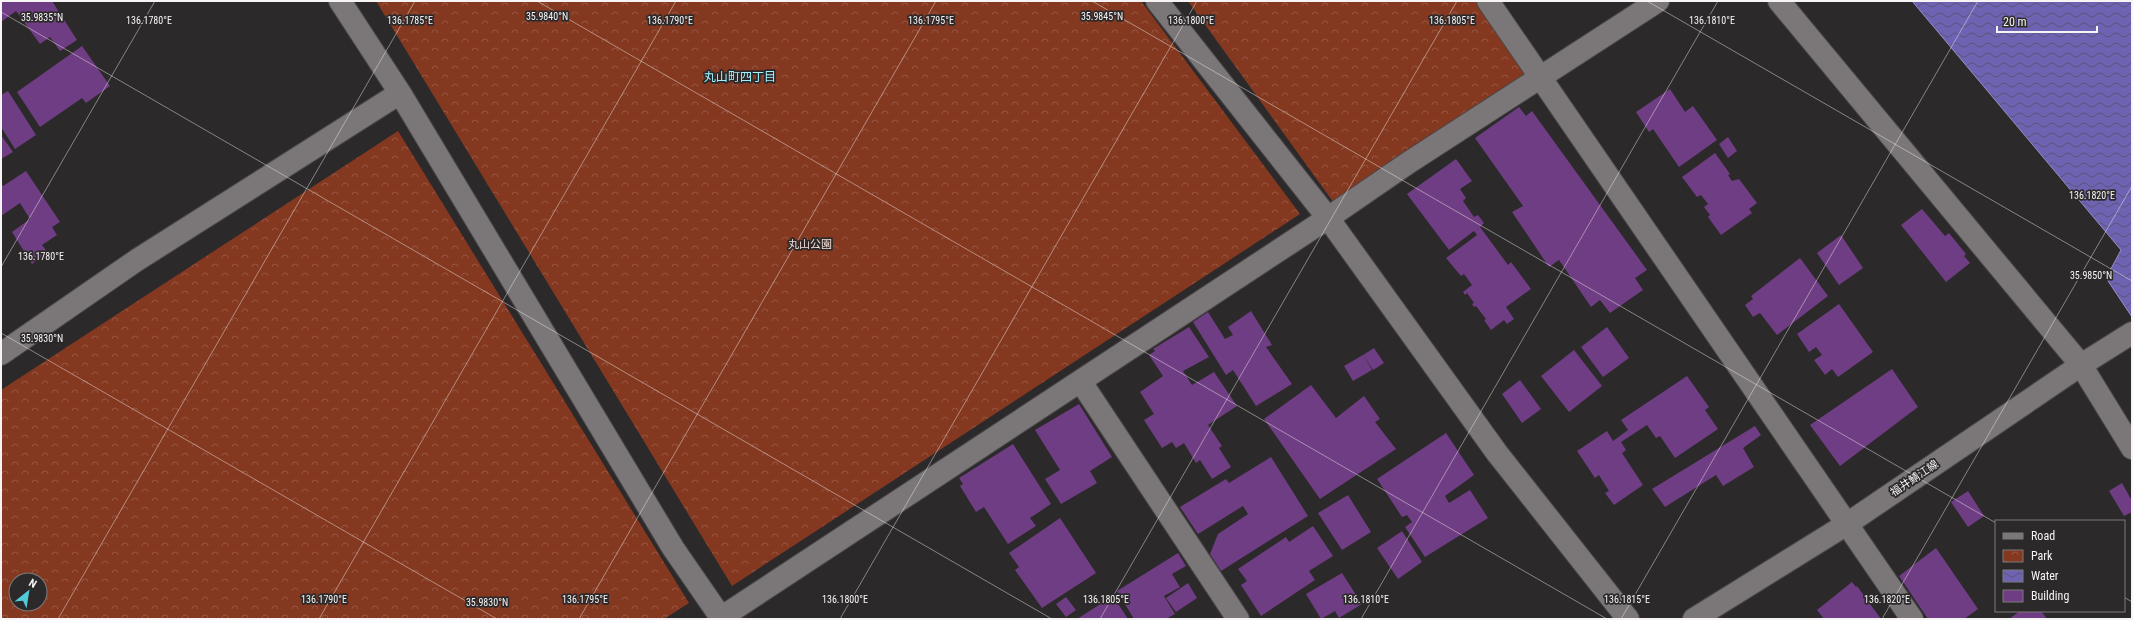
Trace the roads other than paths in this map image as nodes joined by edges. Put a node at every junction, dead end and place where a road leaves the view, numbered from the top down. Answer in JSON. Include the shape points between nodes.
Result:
{"nodes":[{"id":1,"x":340,"y":1,"type":"edge"},
{"id":2,"x":1158,"y":1,"type":"edge"},
{"id":3,"x":1488,"y":1,"type":"edge"},
{"id":4,"x":1658,"y":1,"type":"edge"},
{"id":5,"x":1778,"y":1,"type":"edge"},
{"id":6,"x":1540,"y":78,"type":"junction"},
{"id":7,"x":400,"y":93,"type":"junction"},
{"id":8,"x":1328,"y":218,"type":"junction"},
{"id":9,"x":2129,"y":335,"type":"edge"},
{"id":10,"x":1,"y":354,"type":"edge"},
{"id":11,"x":2081,"y":365,"type":"junction"},
{"id":12,"x":1080,"y":382,"type":"junction"},
{"id":13,"x":2132,"y":448,"type":"edge"},
{"id":14,"x":1846,"y":524,"type":"junction"},
{"id":15,"x":721,"y":619,"type":"edge"},
{"id":16,"x":1238,"y":619,"type":"edge"},
{"id":17,"x":1628,"y":619,"type":"edge"},
{"id":18,"x":1694,"y":619,"type":"edge"},
{"id":19,"x":1912,"y":619,"type":"edge"}],
"edges":[{"from":1,"to":7,"type":"street"},
{"from":2,"to":8,"type":"street"},
{"from":3,"to":6,"type":"street"},
{"from":4,"to":6,"type":"street"},
{"from":5,"to":11,"type":"street"},
{"from":6,"to":8,"type":"street"},
{"from":6,"to":14,"type":"street"},
{"from":7,"to":10,"type":"street","via":[[137,260]]},
{"from":7,"to":15,"type":"street","via":[[673,548]]},
{"from":8,"to":12,"type":"street"},
{"from":8,"to":17,"type":"street","via":[[1497,453]]},
{"from":9,"to":11,"type":"street","name":"福井鯖江線"},
{"from":11,"to":13,"type":"street"},
{"from":11,"to":14,"type":"street","name":"福井鯖江線"},
{"from":12,"to":15,"type":"street"},
{"from":12,"to":16,"type":"street"},
{"from":14,"to":18,"type":"street","name":"福井鯖江線"},
{"from":14,"to":19,"type":"street"}]}
